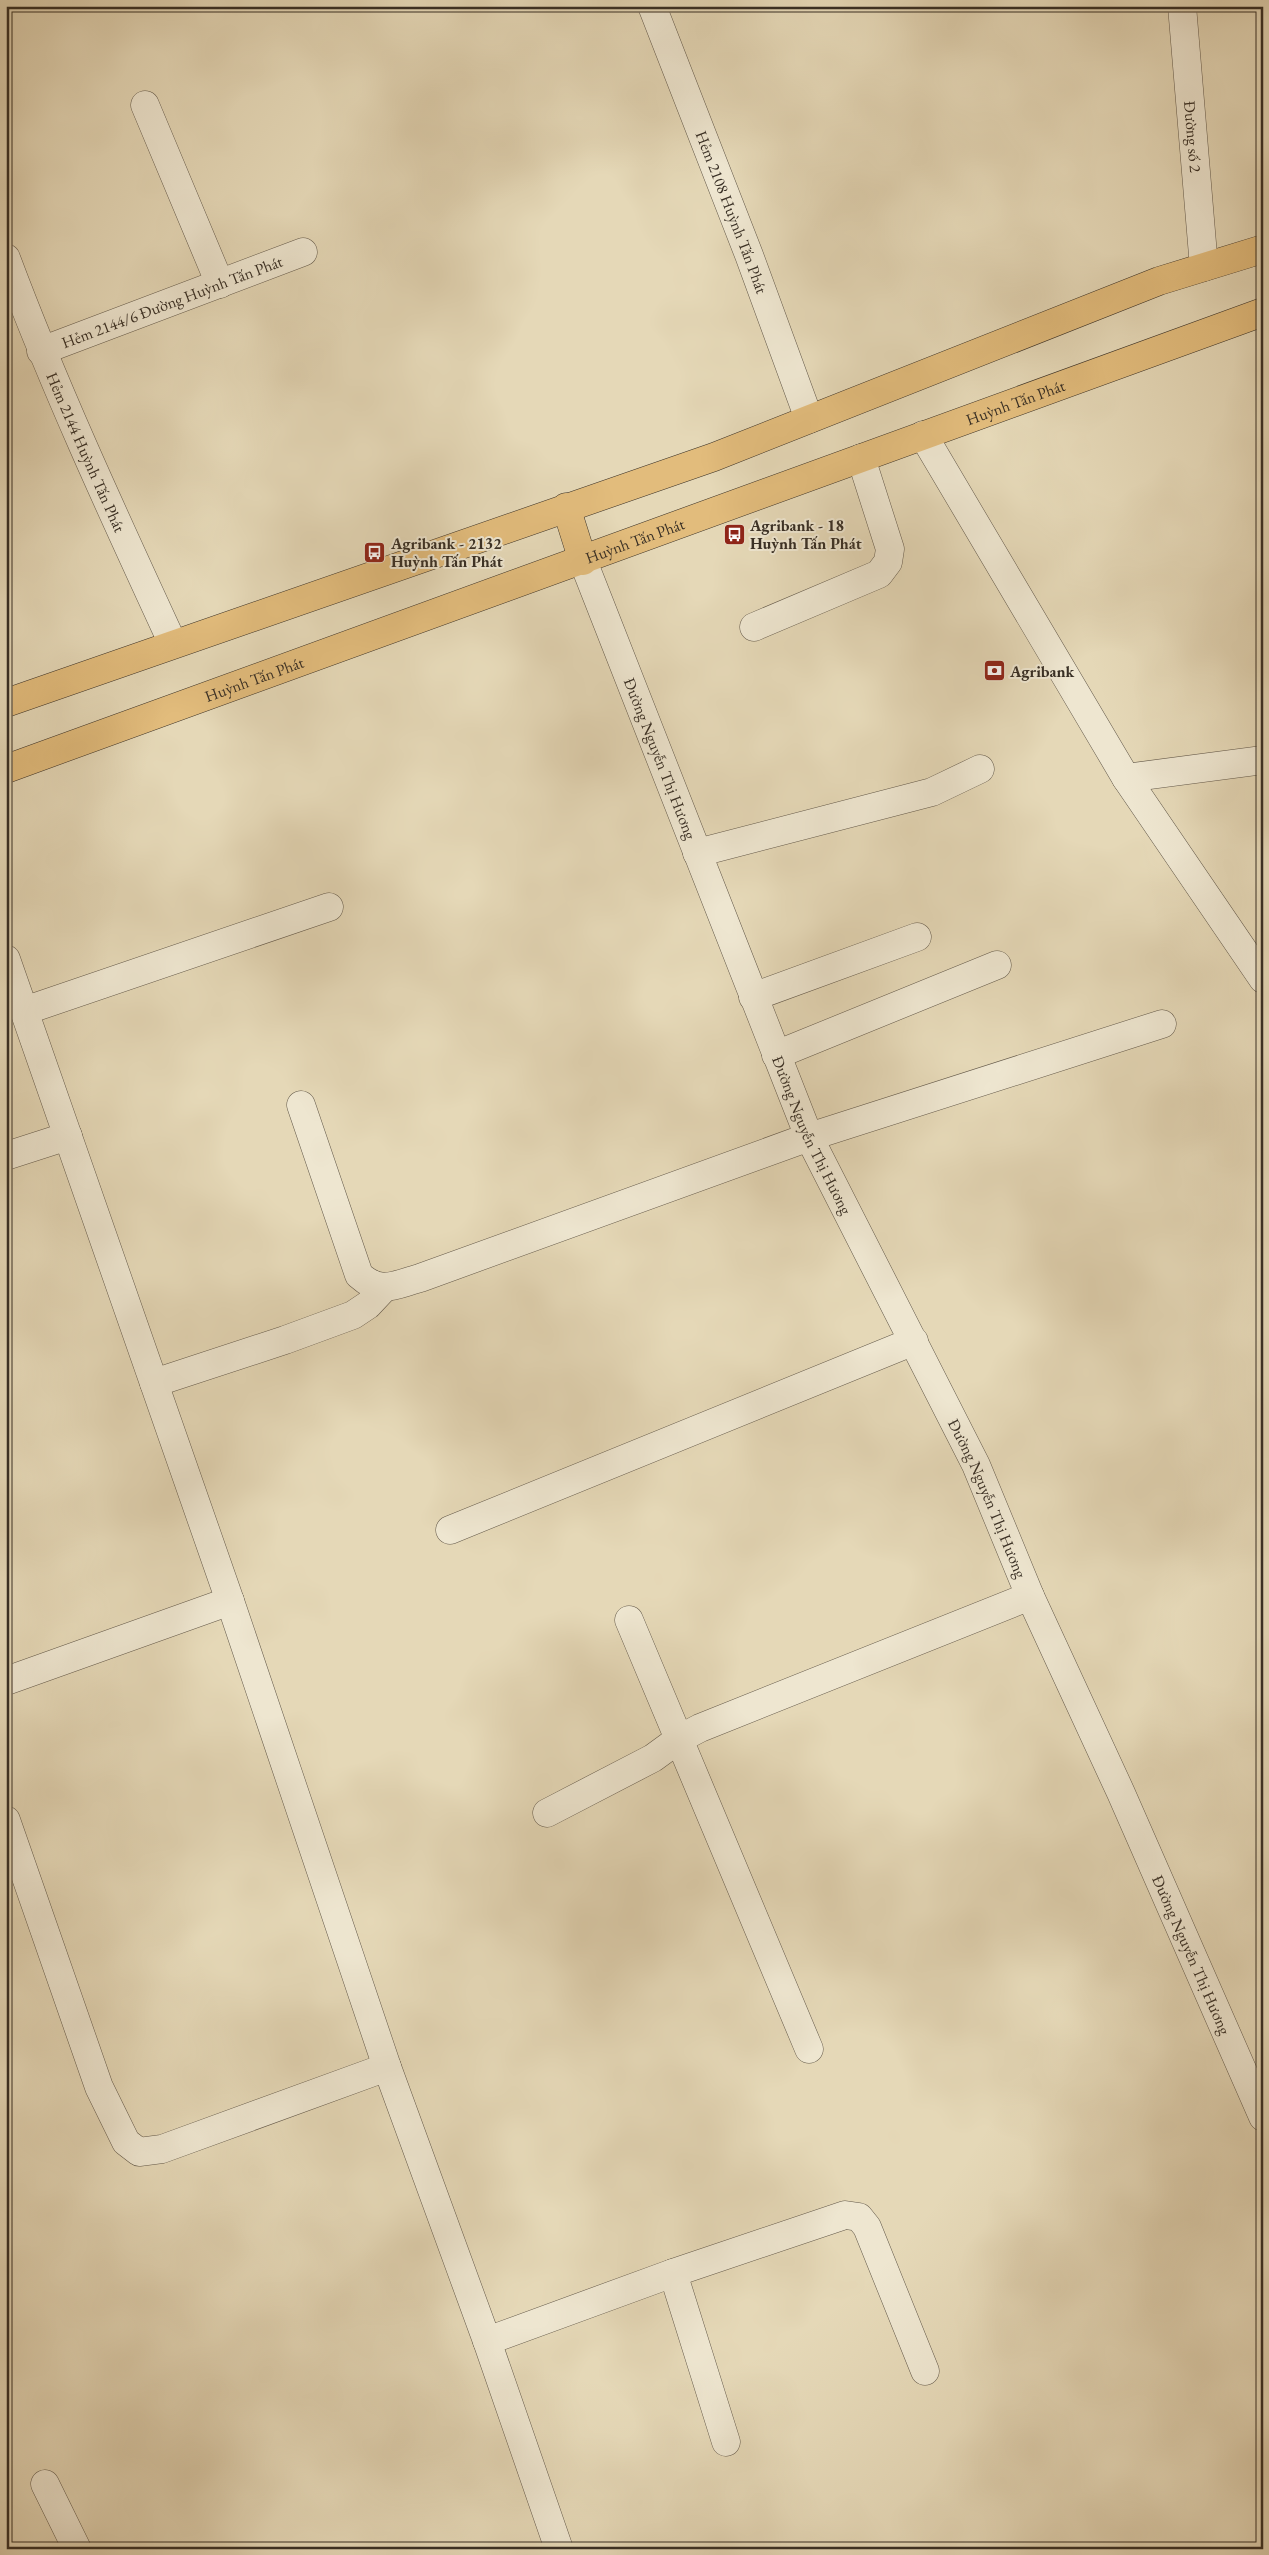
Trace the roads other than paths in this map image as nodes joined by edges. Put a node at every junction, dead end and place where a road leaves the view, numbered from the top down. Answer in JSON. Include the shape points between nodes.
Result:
{"nodes":[{"id":1,"x":652,"y":6,"type":"edge"},
{"id":2,"x":1182,"y":6,"type":"edge"},
{"id":3,"x":145,"y":105,"type":"dead end"},
{"id":4,"x":1263,"y":249,"type":"edge"},
{"id":5,"x":303,"y":252,"type":"dead end"},
{"id":6,"x":6,"y":258,"type":"edge"},
{"id":7,"x":1204,"y":267,"type":"junction"},
{"id":8,"x":220,"y":284,"type":"junction"},
{"id":9,"x":1263,"y":312,"type":"edge"},
{"id":10,"x":41,"y":351,"type":"junction"},
{"id":11,"x":809,"y":420,"type":"junction"},
{"id":12,"x":923,"y":434,"type":"junction"},
{"id":13,"x":861,"y":458,"type":"junction"},
{"id":14,"x":566,"y":508,"type":"junction"},
{"id":15,"x":583,"y":560,"type":"junction"},
{"id":16,"x":754,"y":627,"type":"dead end"},
{"id":17,"x":173,"y":644,"type":"junction"},
{"id":18,"x":6,"y":703,"type":"edge"},
{"id":19,"x":1263,"y":760,"type":"edge"},
{"id":20,"x":980,"y":769,"type":"dead end"},
{"id":21,"x":6,"y":770,"type":"edge"},
{"id":22,"x":1126,"y":778,"type":"junction"},
{"id":23,"x":696,"y":853,"type":"junction"},
{"id":24,"x":328,"y":907,"type":"dead end"},
{"id":25,"x":918,"y":937,"type":"dead end"},
{"id":26,"x":6,"y":959,"type":"edge"},
{"id":27,"x":997,"y":965,"type":"dead end"},
{"id":28,"x":1263,"y":978,"type":"edge"},
{"id":29,"x":753,"y":996,"type":"junction"},
{"id":30,"x":24,"y":1010,"type":"junction"},
{"id":31,"x":1162,"y":1024,"type":"dead end"},
{"id":32,"x":776,"y":1055,"type":"junction"},
{"id":33,"x":301,"y":1105,"type":"dead end"},
{"id":34,"x":68,"y":1136,"type":"junction"},
{"id":35,"x":808,"y":1137,"type":"junction"},
{"id":36,"x":6,"y":1156,"type":"edge"},
{"id":37,"x":383,"y":1288,"type":"junction"},
{"id":38,"x":914,"y":1342,"type":"junction"},
{"id":39,"x":154,"y":1383,"type":"junction"},
{"id":40,"x":450,"y":1530,"type":"dead end"},
{"id":41,"x":1030,"y":1596,"type":"junction"},
{"id":42,"x":230,"y":1601,"type":"junction"},
{"id":43,"x":629,"y":1620,"type":"dead end"},
{"id":44,"x":6,"y":1681,"type":"edge"},
{"id":45,"x":679,"y":1739,"type":"junction"},
{"id":46,"x":547,"y":1813,"type":"dead end"},
{"id":47,"x":6,"y":1820,"type":"edge"},
{"id":48,"x":809,"y":2049,"type":"dead end"},
{"id":49,"x":388,"y":2067,"type":"junction"},
{"id":50,"x":1263,"y":2117,"type":"edge"},
{"id":51,"x":673,"y":2273,"type":"junction"},
{"id":52,"x":487,"y":2341,"type":"junction"},
{"id":53,"x":925,"y":2370,"type":"dead end"},
{"id":54,"x":726,"y":2442,"type":"dead end"},
{"id":55,"x":45,"y":2484,"type":"dead end"},
{"id":56,"x":77,"y":2549,"type":"edge"},
{"id":57,"x":560,"y":2549,"type":"edge"}],
"edges":[{"from":1,"to":11,"type":"street","name":"Hẻm 2108 Huỳnh Tấn Phát"},
{"from":2,"to":7,"type":"street","name":"Đường số 2"},
{"from":3,"to":8,"type":"street"},
{"from":4,"to":7,"type":"main road"},
{"from":5,"to":8,"type":"street","name":"Hẻm 2144/6 Đường Huỳnh Tấn Phát"},
{"from":6,"to":10,"type":"street","name":"Hẻm 2144 Huỳnh Tấn Phát"},
{"from":7,"to":11,"type":"main road","via":[[1159,281]]},
{"from":8,"to":10,"type":"street","name":"Hẻm 2144/6 Đường Huỳnh Tấn Phát"},
{"from":9,"to":12,"type":"main road","name":"Huỳnh Tấn Phát"},
{"from":10,"to":17,"type":"street","name":"Hẻm 2144 Huỳnh Tấn Phát"},
{"from":11,"to":14,"type":"main road"},
{"from":12,"to":13,"type":"main road","name":"Huỳnh Tấn Phát"},
{"from":12,"to":22,"type":"street"},
{"from":13,"to":15,"type":"main road","name":"Huỳnh Tấn Phát"},
{"from":13,"to":16,"type":"street","via":[[890,549],[888,562],[879,574]]},
{"from":14,"to":15,"type":"main road"},
{"from":14,"to":17,"type":"main road"},
{"from":15,"to":21,"type":"main road","name":"Huỳnh Tấn Phát"},
{"from":15,"to":23,"type":"street","name":"Đường Nguyễn Thị Hương"},
{"from":17,"to":18,"type":"main road"},
{"from":19,"to":22,"type":"street"},
{"from":20,"to":23,"type":"street","via":[[932,792]]},
{"from":22,"to":28,"type":"street"},
{"from":23,"to":29,"type":"street","name":"Đường Nguyễn Thị Hương"},
{"from":24,"to":30,"type":"street"},
{"from":25,"to":29,"type":"street"},
{"from":26,"to":30,"type":"street"},
{"from":27,"to":32,"type":"street"},
{"from":29,"to":32,"type":"street","name":"Đường Nguyễn Thị Hương"},
{"from":30,"to":34,"type":"street"},
{"from":31,"to":35,"type":"street"},
{"from":32,"to":35,"type":"street","name":"Đường Nguyễn Thị Hương"},
{"from":33,"to":37,"type":"street","via":[[359,1275],[370,1285]]},
{"from":34,"to":36,"type":"street"},
{"from":34,"to":39,"type":"street"},
{"from":35,"to":37,"type":"street","via":[[420,1278]]},
{"from":35,"to":38,"type":"street","name":"Đường Nguyễn Thị Hương"},
{"from":37,"to":39,"type":"street","via":[[368,1305],[353,1315]]},
{"from":38,"to":40,"type":"street"},
{"from":38,"to":41,"type":"street","name":"Đường Nguyễn Thị Hương","via":[[976,1465]]},
{"from":39,"to":42,"type":"street"},
{"from":41,"to":45,"type":"street","via":[[709,1724]]},
{"from":41,"to":50,"type":"street","name":"Đường Nguyễn Thị Hương","via":[[1121,1793]]},
{"from":42,"to":44,"type":"street"},
{"from":42,"to":49,"type":"street"},
{"from":43,"to":45,"type":"street"},
{"from":45,"to":46,"type":"street","via":[[653,1758]]},
{"from":45,"to":48,"type":"street"},
{"from":47,"to":49,"type":"street","via":[[99,2087],[126,2142],[139,2152],[162,2149]]},
{"from":49,"to":52,"type":"street"},
{"from":51,"to":52,"type":"street"},
{"from":51,"to":53,"type":"street","via":[[845,2215],[859,2217],[867,2227]]},
{"from":51,"to":54,"type":"street"},
{"from":52,"to":57,"type":"street"},
{"from":55,"to":56,"type":"street"}]}
